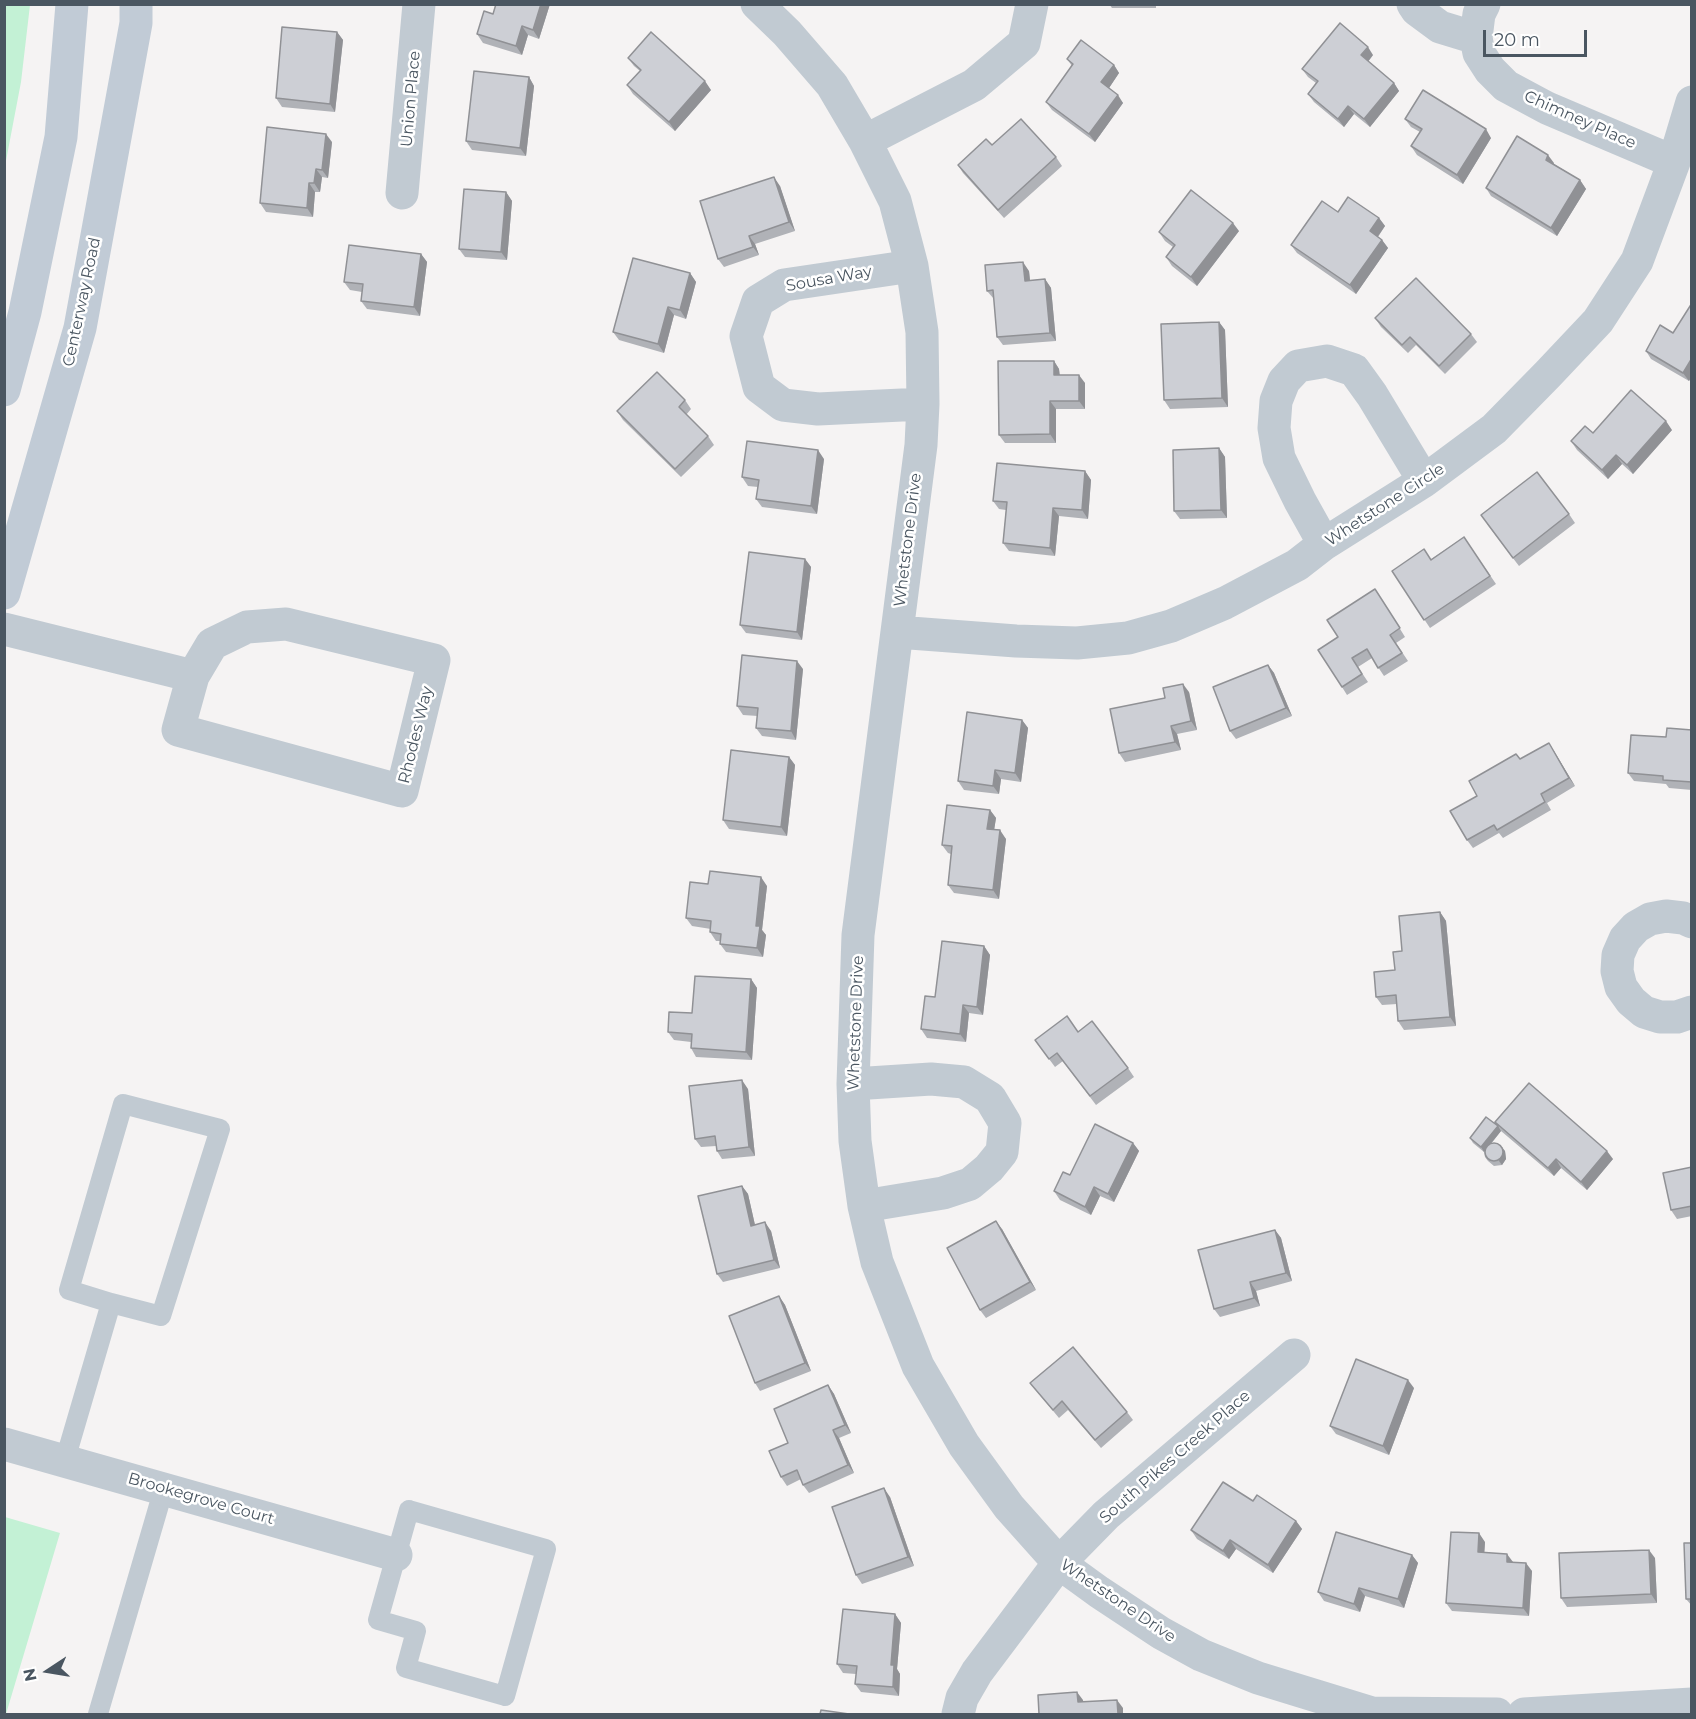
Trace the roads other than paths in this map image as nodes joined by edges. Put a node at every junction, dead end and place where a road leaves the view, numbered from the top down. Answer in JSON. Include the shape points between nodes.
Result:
{"nodes":[{"id":1,"x":72,"y":4,"type":"edge"},
{"id":2,"x":136,"y":4,"type":"edge"},
{"id":3,"x":419,"y":4,"type":"edge"},
{"id":4,"x":757,"y":4,"type":"edge"},
{"id":5,"x":1032,"y":4,"type":"edge"},
{"id":6,"x":1413,"y":4,"type":"edge"},
{"id":7,"x":1484,"y":4,"type":"edge"},
{"id":8,"x":1476,"y":38,"type":"junction"},
{"id":9,"x":1692,"y":102,"type":"edge"},
{"id":10,"x":866,"y":141,"type":"junction"},
{"id":11,"x":1674,"y":162,"type":"junction"},
{"id":12,"x":402,"y":193,"type":"dead end"},
{"id":13,"x":912,"y":266,"type":"junction"},
{"id":14,"x":4,"y":390,"type":"edge"},
{"id":15,"x":922,"y":404,"type":"junction"},
{"id":16,"x":1424,"y":481,"type":"junction"},
{"id":17,"x":1324,"y":544,"type":"junction"},
{"id":18,"x":4,"y":593,"type":"edge"},
{"id":19,"x":4,"y":629,"type":"edge"},
{"id":20,"x":897,"y":632,"type":"junction"},
{"id":21,"x":193,"y":676,"type":"junction"},
{"id":22,"x":1692,"y":922,"type":"edge"},
{"id":23,"x":1692,"y":1012,"type":"edge"},
{"id":24,"x":853,"y":1084,"type":"junction"},
{"id":25,"x":864,"y":1206,"type":"junction"},
{"id":26,"x":111,"y":1303,"type":"junction"},
{"id":27,"x":1294,"y":1355,"type":"dead end"},
{"id":28,"x":4,"y":1444,"type":"edge"},
{"id":29,"x":65,"y":1460,"type":"junction"},
{"id":30,"x":164,"y":1488,"type":"junction"},
{"id":31,"x":396,"y":1556,"type":"junction"},
{"id":32,"x":1059,"y":1563,"type":"junction"},
{"id":33,"x":1692,"y":1704,"type":"edge"},
{"id":34,"x":98,"y":1714,"type":"edge"},
{"id":35,"x":958,"y":1714,"type":"edge"},
{"id":36,"x":1372,"y":1714,"type":"edge"},
{"id":37,"x":1497,"y":1714,"type":"edge"},
{"id":38,"x":1524,"y":1714,"type":"edge"}],
"edges":[{"from":1,"to":14,"type":"street","via":[[61,137],[25,312]]},
{"from":2,"to":18,"type":"street","name":"Centerway Road","via":[[136,23],[80,328]]},
{"from":3,"to":12,"type":"street","name":"Union Place"},
{"from":4,"to":10,"type":"street","name":"Whetstone Drive","via":[[832,85]]},
{"from":5,"to":10,"type":"street","via":[[1024,43],[974,85]]},
{"from":6,"to":8,"type":"street","via":[[1440,27]]},
{"from":7,"to":8,"type":"street"},
{"from":8,"to":11,"type":"street","name":"Chimney Place","via":[[1479,53],[1506,86],[1547,108]]},
{"from":9,"to":11,"type":"street","name":"Whetstone Circle"},
{"from":10,"to":13,"type":"street","name":"Whetstone Drive","via":[[895,201]]},
{"from":11,"to":16,"type":"street","name":"Whetstone Circle","via":[[1637,261],[1598,321],[1494,429]]},
{"from":13,"to":15,"type":"street","name":"Whetstone Drive","via":[[921,332]]},
{"from":13,"to":15,"type":"street","name":"Sousa Way","via":[[784,285],[758,301],[746,336],[759,387],[783,405],[819,410]]},
{"from":15,"to":20,"type":"street","name":"Whetstone Drive","via":[[921,445]]},
{"from":16,"to":17,"type":"street","name":"Whetstone Circle"},
{"from":16,"to":17,"type":"street","via":[[1354,370],[1327,361],[1298,366],[1284,381],[1276,401],[1274,428],[1279,458]]},
{"from":17,"to":20,"type":"street","name":"Whetstone Circle","via":[[1297,564],[1225,603],[1171,626],[1128,638],[1077,643]]},
{"from":19,"to":21,"type":"street"},
{"from":20,"to":24,"type":"street","name":"Whetstone Drive","via":[[858,935]]},
{"from":21,"to":21,"type":"street","name":"Rhodes Way","via":[[178,730],[402,791],[434,660],[286,624],[267,625],[247,627],[212,644]]},
{"from":22,"to":23,"type":"street","via":[[1666,916],[1636,927],[1618,955],[1617,971],[1621,987],[1644,1012],[1677,1017]]},
{"from":24,"to":25,"type":"street","name":"Whetstone Drive","via":[[855,1141]]},
{"from":24,"to":25,"type":"street","via":[[931,1079],[964,1082],[990,1098],[1005,1123],[1002,1152],[970,1185]]},
{"from":25,"to":32,"type":"street","name":"Whetstone Drive","via":[[877,1262],[918,1365],[964,1446],[1009,1507]]},
{"from":26,"to":26,"type":"lane","via":[[69,1290],[123,1104],[220,1129],[161,1316]]},
{"from":26,"to":29,"type":"lane"},
{"from":27,"to":32,"type":"street","name":"South Pikes Creek Place","via":[[1106,1515]]},
{"from":28,"to":29,"type":"street","name":"Brookegrove Court"},
{"from":29,"to":30,"type":"street","name":"Brookegrove Court"},
{"from":30,"to":31,"type":"street","name":"Brookegrove Court"},
{"from":30,"to":34,"type":"lane"},
{"from":31,"to":31,"type":"lane","via":[[409,1510],[546,1549],[506,1696],[406,1668],[416,1631],[378,1620]]},
{"from":32,"to":35,"type":"street","name":"South Pikes Creek Place","via":[[977,1672]]},
{"from":32,"to":36,"type":"street","name":"Whetstone Drive","via":[[1161,1633],[1201,1655],[1258,1678]]},
{"from":33,"to":38,"type":"street"},
{"from":36,"to":37,"type":"street","name":"Whetstone Drive"}]}
